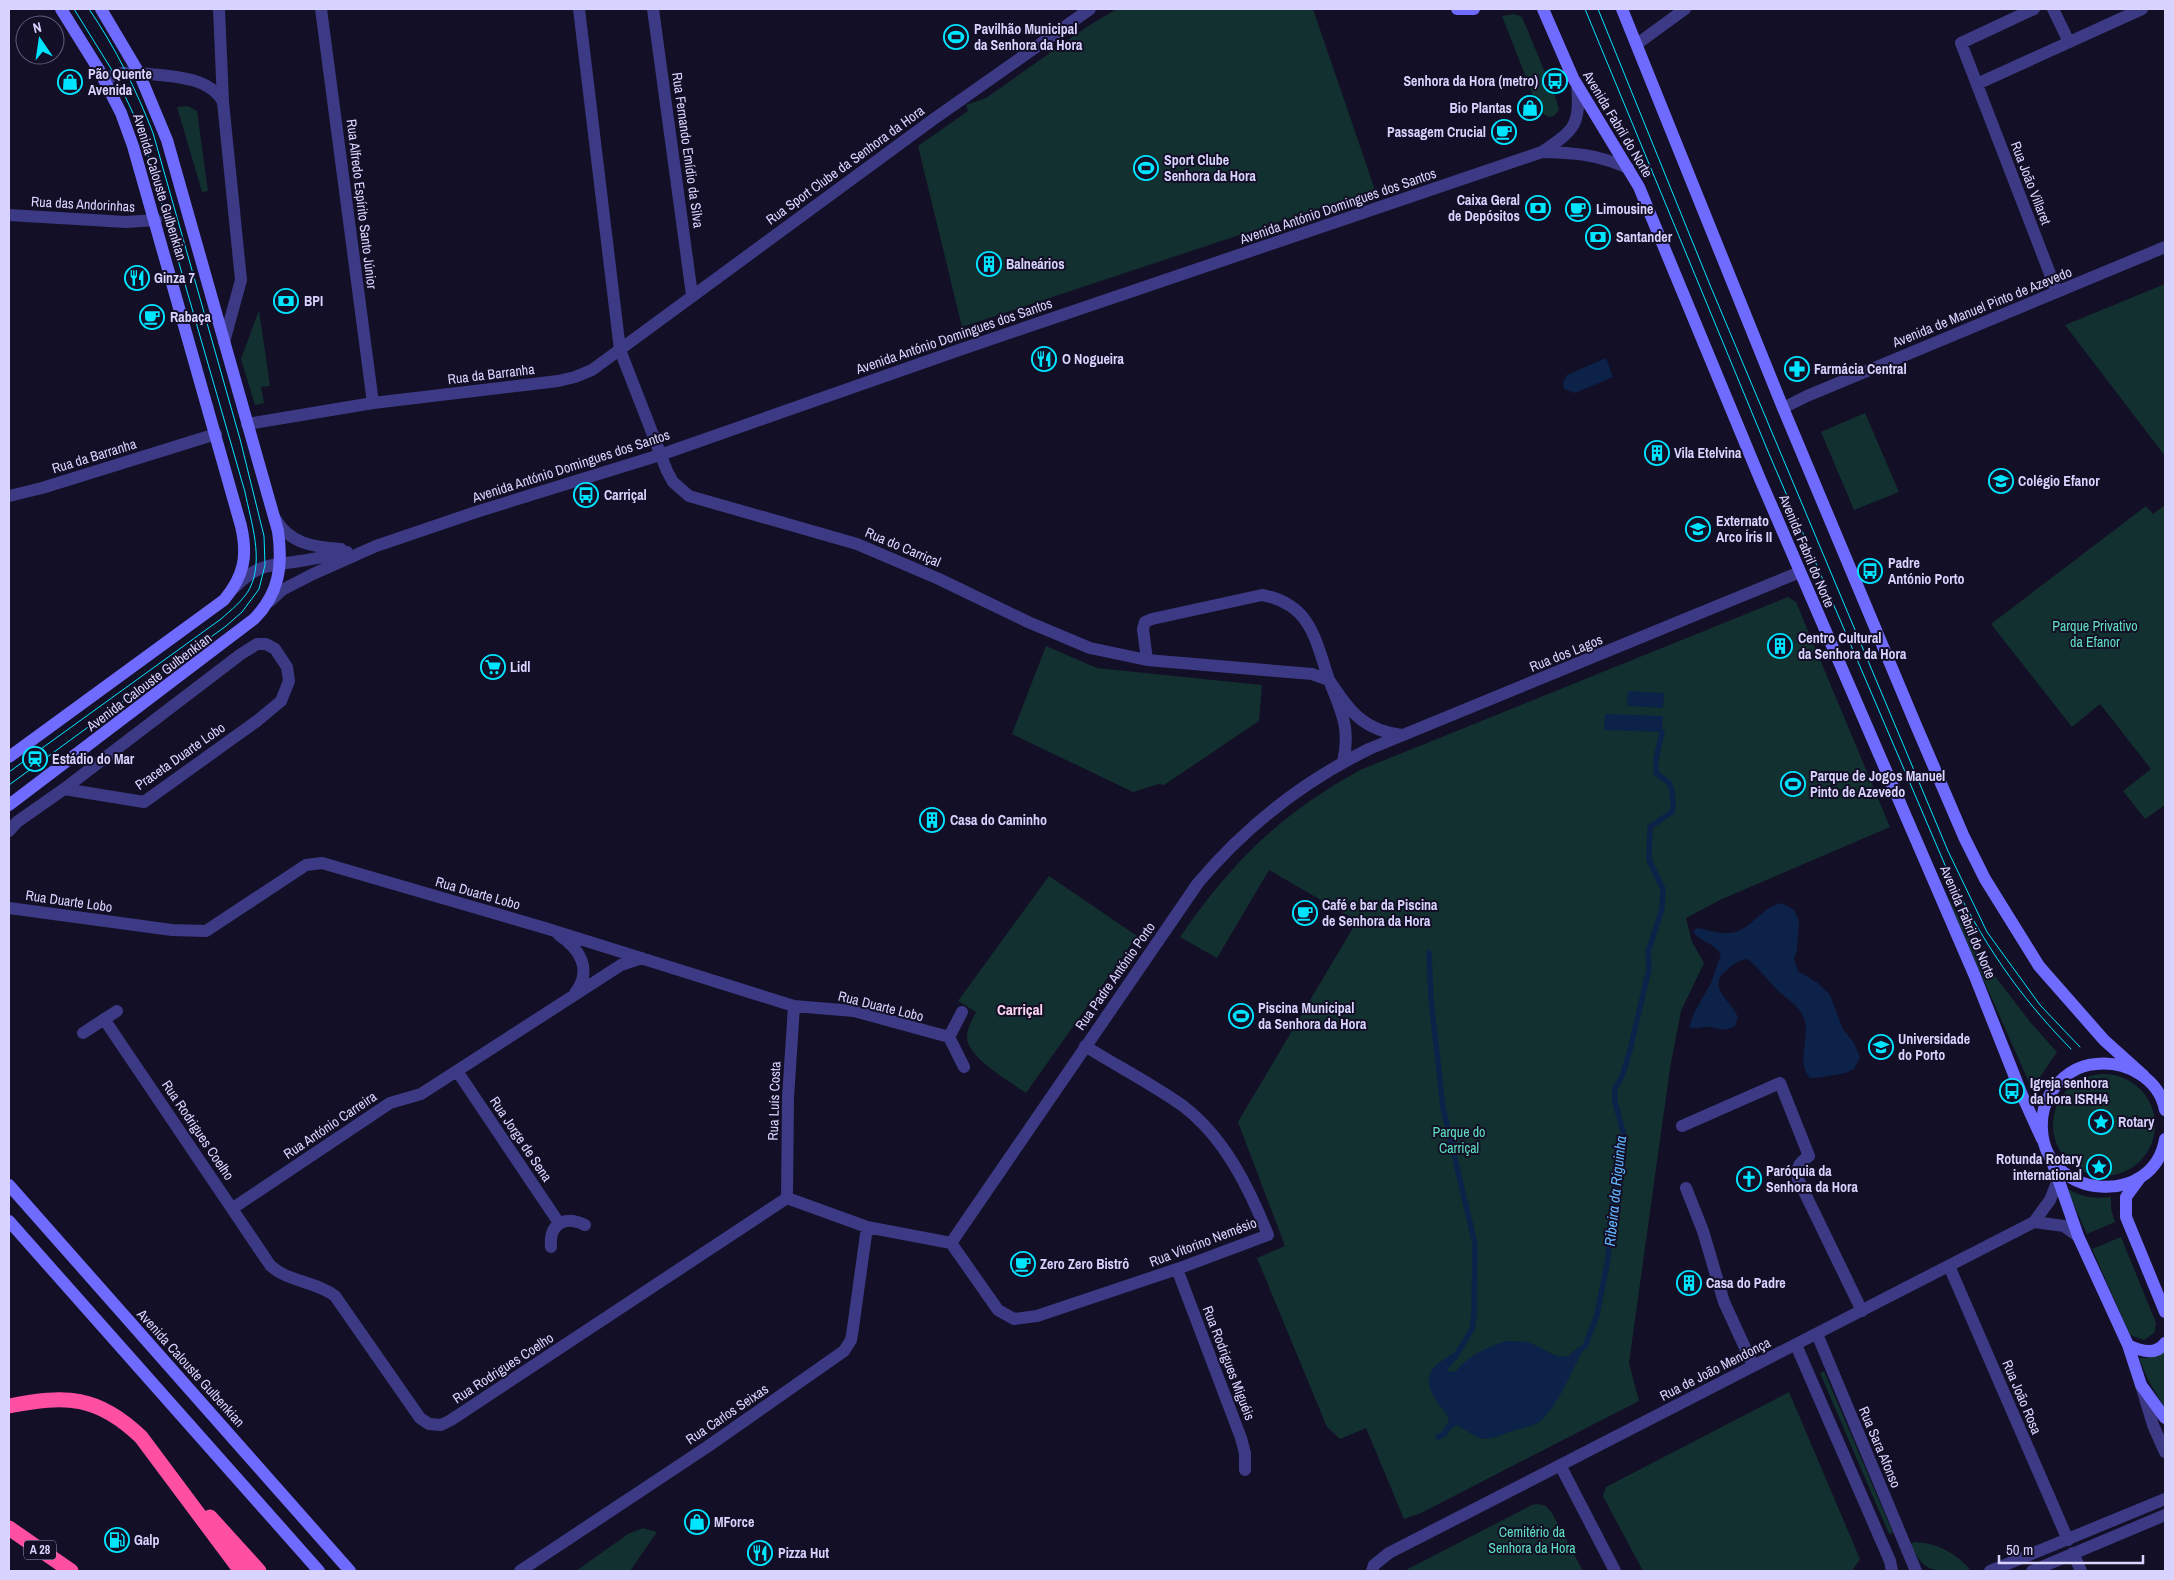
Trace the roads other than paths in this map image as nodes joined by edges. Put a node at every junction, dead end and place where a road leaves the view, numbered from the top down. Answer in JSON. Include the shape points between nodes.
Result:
{"nodes":[{"id":1,"x":61,"y":9,"type":"edge"},
{"id":2,"x":101,"y":9,"type":"edge"},
{"id":3,"x":219,"y":9,"type":"edge"},
{"id":4,"x":321,"y":9,"type":"edge"},
{"id":5,"x":579,"y":9,"type":"edge"},
{"id":6,"x":654,"y":9,"type":"edge"},
{"id":7,"x":1090,"y":9,"type":"edge"},
{"id":8,"x":1457,"y":9,"type":"edge"},
{"id":9,"x":1474,"y":9,"type":"edge"},
{"id":10,"x":1543,"y":9,"type":"edge"},
{"id":11,"x":1622,"y":9,"type":"edge"},
{"id":12,"x":1685,"y":9,"type":"edge"},
{"id":13,"x":2034,"y":9,"type":"edge"},
{"id":14,"x":2053,"y":9,"type":"edge"},
{"id":15,"x":2142,"y":9,"type":"edge"},
{"id":16,"x":2069,"y":42,"type":"junction"},
{"id":17,"x":1637,"y":44,"type":"junction"},
{"id":18,"x":139,"y":73,"type":"junction"},
{"id":19,"x":106,"y":84,"type":"junction"},
{"id":20,"x":1977,"y":84,"type":"junction"},
{"id":21,"x":1577,"y":85,"type":"junction"},
{"id":22,"x":223,"y":102,"type":"junction"},
{"id":23,"x":1542,"y":152,"type":"junction"},
{"id":24,"x":1628,"y":168,"type":"junction"},
{"id":25,"x":9,"y":215,"type":"edge"},
{"id":26,"x":156,"y":220,"type":"junction"},
{"id":27,"x":2165,"y":247,"type":"edge"},
{"id":28,"x":2057,"y":292,"type":"junction"},
{"id":29,"x":692,"y":295,"type":"junction"},
{"id":30,"x":224,"y":342,"type":"junction"},
{"id":31,"x":620,"y":350,"type":"junction"},
{"id":32,"x":373,"y":403,"type":"junction"},
{"id":33,"x":1784,"y":408,"type":"junction"},
{"id":34,"x":247,"y":424,"type":"junction"},
{"id":35,"x":216,"y":434,"type":"junction"},
{"id":36,"x":660,"y":455,"type":"junction"},
{"id":37,"x":9,"y":496,"type":"edge"},
{"id":38,"x":274,"y":516,"type":"junction"},
{"id":39,"x":376,"y":546,"type":"junction"},
{"id":40,"x":280,"y":562,"type":"junction"},
{"id":41,"x":1800,"y":572,"type":"junction"},
{"id":42,"x":234,"y":588,"type":"junction"},
{"id":43,"x":270,"y":600,"type":"junction"},
{"id":44,"x":1147,"y":660,"type":"junction"},
{"id":45,"x":1329,"y":680,"type":"junction"},
{"id":46,"x":1402,"y":735,"type":"junction"},
{"id":47,"x":9,"y":757,"type":"edge"},
{"id":48,"x":1343,"y":762,"type":"junction"},
{"id":49,"x":64,"y":789,"type":"junction"},
{"id":50,"x":9,"y":805,"type":"edge"},
{"id":51,"x":9,"y":831,"type":"edge"},
{"id":52,"x":9,"y":908,"type":"edge"},
{"id":53,"x":546,"y":928,"type":"junction"},
{"id":54,"x":643,"y":958,"type":"junction"},
{"id":55,"x":574,"y":994,"type":"junction"},
{"id":56,"x":794,"y":1006,"type":"junction"},
{"id":57,"x":117,"y":1010,"type":"dead end"},
{"id":58,"x":962,"y":1012,"type":"dead end"},
{"id":59,"x":104,"y":1020,"type":"junction"},
{"id":60,"x":83,"y":1033,"type":"dead end"},
{"id":61,"x":949,"y":1037,"type":"junction"},
{"id":62,"x":1085,"y":1046,"type":"junction"},
{"id":63,"x":964,"y":1067,"type":"dead end"},
{"id":64,"x":457,"y":1071,"type":"junction"},
{"id":65,"x":2144,"y":1076,"type":"junction"},
{"id":66,"x":2161,"y":1092,"type":"edge"},
{"id":67,"x":2165,"y":1110,"type":"edge"},
{"id":68,"x":1682,"y":1126,"type":"dead end"},
{"id":69,"x":2042,"y":1139,"type":"junction"},
{"id":70,"x":2165,"y":1139,"type":"edge"},
{"id":71,"x":2051,"y":1160,"type":"junction"},
{"id":72,"x":2165,"y":1166,"type":"edge"},
{"id":73,"x":2143,"y":1175,"type":"junction"},
{"id":74,"x":2058,"y":1180,"type":"junction"},
{"id":75,"x":9,"y":1185,"type":"edge"},
{"id":76,"x":1686,"y":1188,"type":"dead end"},
{"id":77,"x":787,"y":1198,"type":"junction"},
{"id":78,"x":232,"y":1208,"type":"junction"},
{"id":79,"x":9,"y":1221,"type":"edge"},
{"id":80,"x":2034,"y":1222,"type":"junction"},
{"id":81,"x":560,"y":1223,"type":"junction"},
{"id":82,"x":585,"y":1225,"type":"dead end"},
{"id":83,"x":867,"y":1227,"type":"junction"},
{"id":84,"x":2078,"y":1236,"type":"junction"},
{"id":85,"x":951,"y":1243,"type":"junction"},
{"id":86,"x":551,"y":1248,"type":"dead end"},
{"id":87,"x":1949,"y":1266,"type":"junction"},
{"id":88,"x":1178,"y":1269,"type":"junction"},
{"id":89,"x":1862,"y":1311,"type":"junction"},
{"id":90,"x":2165,"y":1312,"type":"edge"},
{"id":91,"x":1817,"y":1334,"type":"junction"},
{"id":92,"x":2165,"y":1342,"type":"edge"},
{"id":93,"x":1796,"y":1345,"type":"junction"},
{"id":94,"x":2128,"y":1345,"type":"junction"},
{"id":95,"x":1753,"y":1365,"type":"junction"},
{"id":96,"x":2140,"y":1385,"type":"junction"},
{"id":97,"x":9,"y":1406,"type":"edge"},
{"id":98,"x":2165,"y":1418,"type":"edge"},
{"id":99,"x":2165,"y":1452,"type":"edge"},
{"id":100,"x":1560,"y":1465,"type":"junction"},
{"id":101,"x":1245,"y":1470,"type":"dead end"},
{"id":102,"x":174,"y":1480,"type":"junction"},
{"id":103,"x":2165,"y":1499,"type":"edge"},
{"id":104,"x":2165,"y":1515,"type":"edge"},
{"id":105,"x":9,"y":1528,"type":"edge"},
{"id":106,"x":2068,"y":1540,"type":"junction"},
{"id":107,"x":2073,"y":1553,"type":"junction"},
{"id":108,"x":71,"y":1571,"type":"edge"},
{"id":109,"x":240,"y":1571,"type":"edge"},
{"id":110,"x":258,"y":1571,"type":"edge"},
{"id":111,"x":319,"y":1571,"type":"edge"},
{"id":112,"x":350,"y":1571,"type":"edge"},
{"id":113,"x":520,"y":1571,"type":"edge"},
{"id":114,"x":1372,"y":1571,"type":"edge"},
{"id":115,"x":1615,"y":1571,"type":"edge"},
{"id":116,"x":1892,"y":1571,"type":"edge"},
{"id":117,"x":1916,"y":1571,"type":"edge"},
{"id":118,"x":1990,"y":1571,"type":"edge"},
{"id":119,"x":2032,"y":1571,"type":"edge"},
{"id":120,"x":2081,"y":1571,"type":"edge"}],
"edges":[{"from":1,"to":19,"type":"main road","name":"Avenida Calouste Gulbenkian"},
{"from":2,"to":18,"type":"main road","name":"Avenida Calouste Gulbenkian"},
{"from":3,"to":22,"type":"street"},
{"from":4,"to":32,"type":"street","name":"Rua Alfredo Espírito Santo Júnior"},
{"from":5,"to":31,"type":"street"},
{"from":6,"to":29,"type":"street","name":"Rua Fernando Emídio da Silva"},
{"from":7,"to":29,"type":"street","name":"Rua Sport Clube da Senhora da Hora"},
{"from":8,"to":9,"type":"main road"},
{"from":10,"to":21,"type":"main road","name":"Avenida Fabril do Norte"},
{"from":11,"to":17,"type":"main road"},
{"from":12,"to":17,"type":"street"},
{"from":13,"to":20,"type":"street","name":"Rua João Villaret","via":[[1961,43]]},
{"from":14,"to":16,"type":"street"},
{"from":15,"to":16,"type":"street"},
{"from":16,"to":20,"type":"street"},
{"from":17,"to":33,"type":"main road"},
{"from":18,"to":19,"type":"street","via":[[121,72],[108,79]]},
{"from":18,"to":22,"type":"street","via":[[205,84],[218,93]]},
{"from":18,"to":30,"type":"main road","name":"Avenida Calouste Gulbenkian","via":[[167,140]]},
{"from":19,"to":26,"type":"main road","name":"Avenida Calouste Gulbenkian","via":[[121,112]]},
{"from":20,"to":28,"type":"street","name":"Rua João Villaret"},
{"from":21,"to":23,"type":"street","via":[[1578,108],[1573,128]]},
{"from":21,"to":24,"type":"main road","name":"Avenida Fabril do Norte"},
{"from":22,"to":30,"type":"street","via":[[241,280]]},
{"from":23,"to":24,"type":"street","via":[[1590,155]]},
{"from":23,"to":36,"type":"street","name":"Avenida António Domingues dos Santos"},
{"from":24,"to":41,"type":"main road","name":"Avenida Fabril do Norte","via":[[1639,187]]},
{"from":25,"to":26,"type":"street","name":"Rua das Andorinhas","via":[[126,222]]},
{"from":26,"to":35,"type":"main road","name":"Avenida Calouste Gulbenkian"},
{"from":27,"to":28,"type":"street","name":"Avenida de Manuel Pinto de Azevedo"},
{"from":28,"to":33,"type":"street","name":"Avenida de Manuel Pinto de Azevedo"},
{"from":29,"to":31,"type":"street","name":"Rua Sport Clube da Senhora da Hora"},
{"from":30,"to":34,"type":"main road","name":"Avenida Calouste Gulbenkian"},
{"from":31,"to":32,"type":"street","name":"Rua da Barranha","via":[[592,370],[575,377]]},
{"from":31,"to":36,"type":"street"},
{"from":32,"to":34,"type":"street","name":"Rua da Barranha"},
{"from":33,"to":65,"type":"main road","via":[[1964,837],[1985,879],[2039,966],[2104,1040]]},
{"from":34,"to":38,"type":"main road","name":"Avenida Calouste Gulbenkian"},
{"from":35,"to":37,"type":"street","name":"Rua da Barranha"},
{"from":35,"to":42,"type":"main road","name":"Avenida Calouste Gulbenkian","via":[[243,541],[241,574]]},
{"from":36,"to":39,"type":"street","name":"Avenida António Domingues dos Santos"},
{"from":36,"to":44,"type":"street","name":"Rua do Carriçal","via":[[673,482],[690,496],[857,544],[1090,648]]},
{"from":38,"to":39,"type":"street","name":"Avenida António Domingues dos Santos","via":[[288,535],[305,543],[342,549]]},
{"from":38,"to":40,"type":"main road","name":"Avenida Calouste Gulbenkian","via":[[280,542]]},
{"from":39,"to":40,"type":"street"},
{"from":39,"to":43,"type":"street","name":"Avenida António Domingues dos Santos","via":[[313,574]]},
{"from":40,"to":42,"type":"street","name":"Avenida Calouste Gulbenkian","via":[[255,570]]},
{"from":40,"to":43,"type":"main road","name":"Avenida Calouste Gulbenkian"},
{"from":41,"to":46,"type":"street","name":"Rua dos Lagos"},
{"from":41,"to":69,"type":"main road","name":"Avenida Fabril do Norte"},
{"from":42,"to":47,"type":"main road","name":"Avenida Calouste Gulbenkian","via":[[224,600]]},
{"from":43,"to":50,"type":"main road","name":"Avenida Calouste Gulbenkian","via":[[237,634]]},
{"from":44,"to":45,"type":"street","name":"Rua do Carriçal","via":[[1312,674]]},
{"from":44,"to":45,"type":"street","via":[[1145,622],[1262,595],[1291,605],[1300,613],[1309,626]]},
{"from":45,"to":46,"type":"street","via":[[1357,717],[1380,731]]},
{"from":45,"to":48,"type":"street","via":[[1347,734]]},
{"from":46,"to":48,"type":"street","name":"Rua dos Lagos"},
{"from":48,"to":62,"type":"street","name":"Rua Padre António Porto","via":[[1267,813],[1222,855],[1198,883]]},
{"from":49,"to":49,"type":"street","name":"Praceta Duarte Lobo","via":[[252,647],[262,643],[270,646],[284,662],[289,681],[281,700],[144,802]]},
{"from":49,"to":51,"type":"street"},
{"from":52,"to":53,"type":"street","name":"Rua Duarte Lobo","via":[[172,930],[206,931],[306,866],[322,863]]},
{"from":53,"to":54,"type":"street","name":"Rua Duarte Lobo"},
{"from":53,"to":55,"type":"street","via":[[569,942],[582,960],[581,985]]},
{"from":54,"to":55,"type":"street","name":"Rua António Carreira","via":[[621,965]]},
{"from":54,"to":56,"type":"street","name":"Rua Duarte Lobo"},
{"from":55,"to":64,"type":"street","name":"Rua António Carreira"},
{"from":56,"to":61,"type":"street","name":"Rua Duarte Lobo","via":[[854,1011]]},
{"from":56,"to":77,"type":"street","name":"Rua Luís Costa","via":[[788,1098]]},
{"from":57,"to":59,"type":"street"},
{"from":58,"to":61,"type":"street"},
{"from":59,"to":60,"type":"street"},
{"from":59,"to":78,"type":"street","name":"Rua Rodrigues Coelho"},
{"from":61,"to":63,"type":"street"},
{"from":62,"to":85,"type":"street","name":"Rua Padre António Porto"},
{"from":62,"to":88,"type":"street","name":"Rua Vitorino Nemésio","via":[[1183,1107],[1212,1134],[1235,1166],[1268,1235]]},
{"from":64,"to":78,"type":"street","name":"Rua António Carreira","via":[[421,1094],[390,1103]]},
{"from":64,"to":81,"type":"street","name":"Rua Jorge de Sena"},
{"from":65,"to":66,"type":"main road"},
{"from":65,"to":69,"type":"main road","via":[[2127,1066],[2108,1062],[2088,1064],[2071,1072],[2056,1085],[2046,1101],[2041,1120]]},
{"from":66,"to":67,"type":"main road"},
{"from":68,"to":89,"type":"street","via":[[1780,1083],[1809,1156],[1799,1163],[1796,1170],[1798,1179]]},
{"from":69,"to":71,"type":"main road"},
{"from":70,"to":73,"type":"main road","via":[[2156,1161]]},
{"from":71,"to":73,"type":"main road","via":[[2065,1175],[2084,1185],[2104,1188],[2125,1185]]},
{"from":71,"to":74,"type":"main road"},
{"from":72,"to":73,"type":"main road"},
{"from":73,"to":90,"type":"main road","via":[[2126,1197],[2124,1205]]},
{"from":74,"to":80,"type":"street","name":"Rua de João Mendonça","via":[[2050,1200]]},
{"from":74,"to":84,"type":"main road"},
{"from":75,"to":112,"type":"main road","name":"Avenida Calouste Gulbenkian"},
{"from":76,"to":95,"type":"street","via":[[1724,1302]]},
{"from":77,"to":78,"type":"street","name":"Rua Rodrigues Coelho","via":[[441,1425],[429,1424],[420,1418],[335,1296],[326,1289],[275,1270]]},
{"from":77,"to":83,"type":"street"},
{"from":79,"to":111,"type":"main road"},
{"from":80,"to":84,"type":"street","via":[[2064,1226]]},
{"from":80,"to":87,"type":"street","name":"Rua de João Mendonça"},
{"from":81,"to":82,"type":"street","via":[[568,1220]]},
{"from":81,"to":86,"type":"street","via":[[553,1230]]},
{"from":83,"to":85,"type":"street"},
{"from":83,"to":113,"type":"street","name":"Rua Carlos Seixas","via":[[851,1340],[844,1351]]},
{"from":84,"to":94,"type":"main road"},
{"from":85,"to":88,"type":"street","name":"Rua Vitorino Nemésio","via":[[998,1310],[1014,1319],[1037,1316]]},
{"from":87,"to":89,"type":"street","name":"Rua de João Mendonça"},
{"from":87,"to":106,"type":"street","name":"Rua João Rosa"},
{"from":88,"to":101,"type":"street","name":"Rua Rodrigues Miguéis","via":[[1241,1438]]},
{"from":89,"to":91,"type":"street","name":"Rua de João Mendonça"},
{"from":91,"to":93,"type":"street","name":"Rua de João Mendonça"},
{"from":91,"to":117,"type":"street","name":"Rua Sara Afonso"},
{"from":92,"to":94,"type":"main road","via":[[2156,1350],[2147,1352]]},
{"from":93,"to":95,"type":"street","name":"Rua de João Mendonça"},
{"from":93,"to":116,"type":"street"},
{"from":94,"to":96,"type":"main road"},
{"from":95,"to":100,"type":"street","name":"Rua de João Mendonça"},
{"from":96,"to":98,"type":"main road"},
{"from":96,"to":99,"type":"street"},
{"from":97,"to":102,"type":"highway","via":[[62,1398],[86,1402],[107,1411],[141,1437]]},
{"from":100,"to":114,"type":"street","name":"Rua de João Mendonça","via":[[1389,1553],[1374,1565]]},
{"from":100,"to":115,"type":"street"},
{"from":102,"to":109,"type":"highway"},
{"from":102,"to":110,"type":"highway"},
{"from":103,"to":106,"type":"street"},
{"from":104,"to":107,"type":"street"},
{"from":105,"to":108,"type":"highway","number":"A 28"},
{"from":106,"to":118,"type":"street"},
{"from":107,"to":119,"type":"street"},
{"from":107,"to":120,"type":"street"}]}
